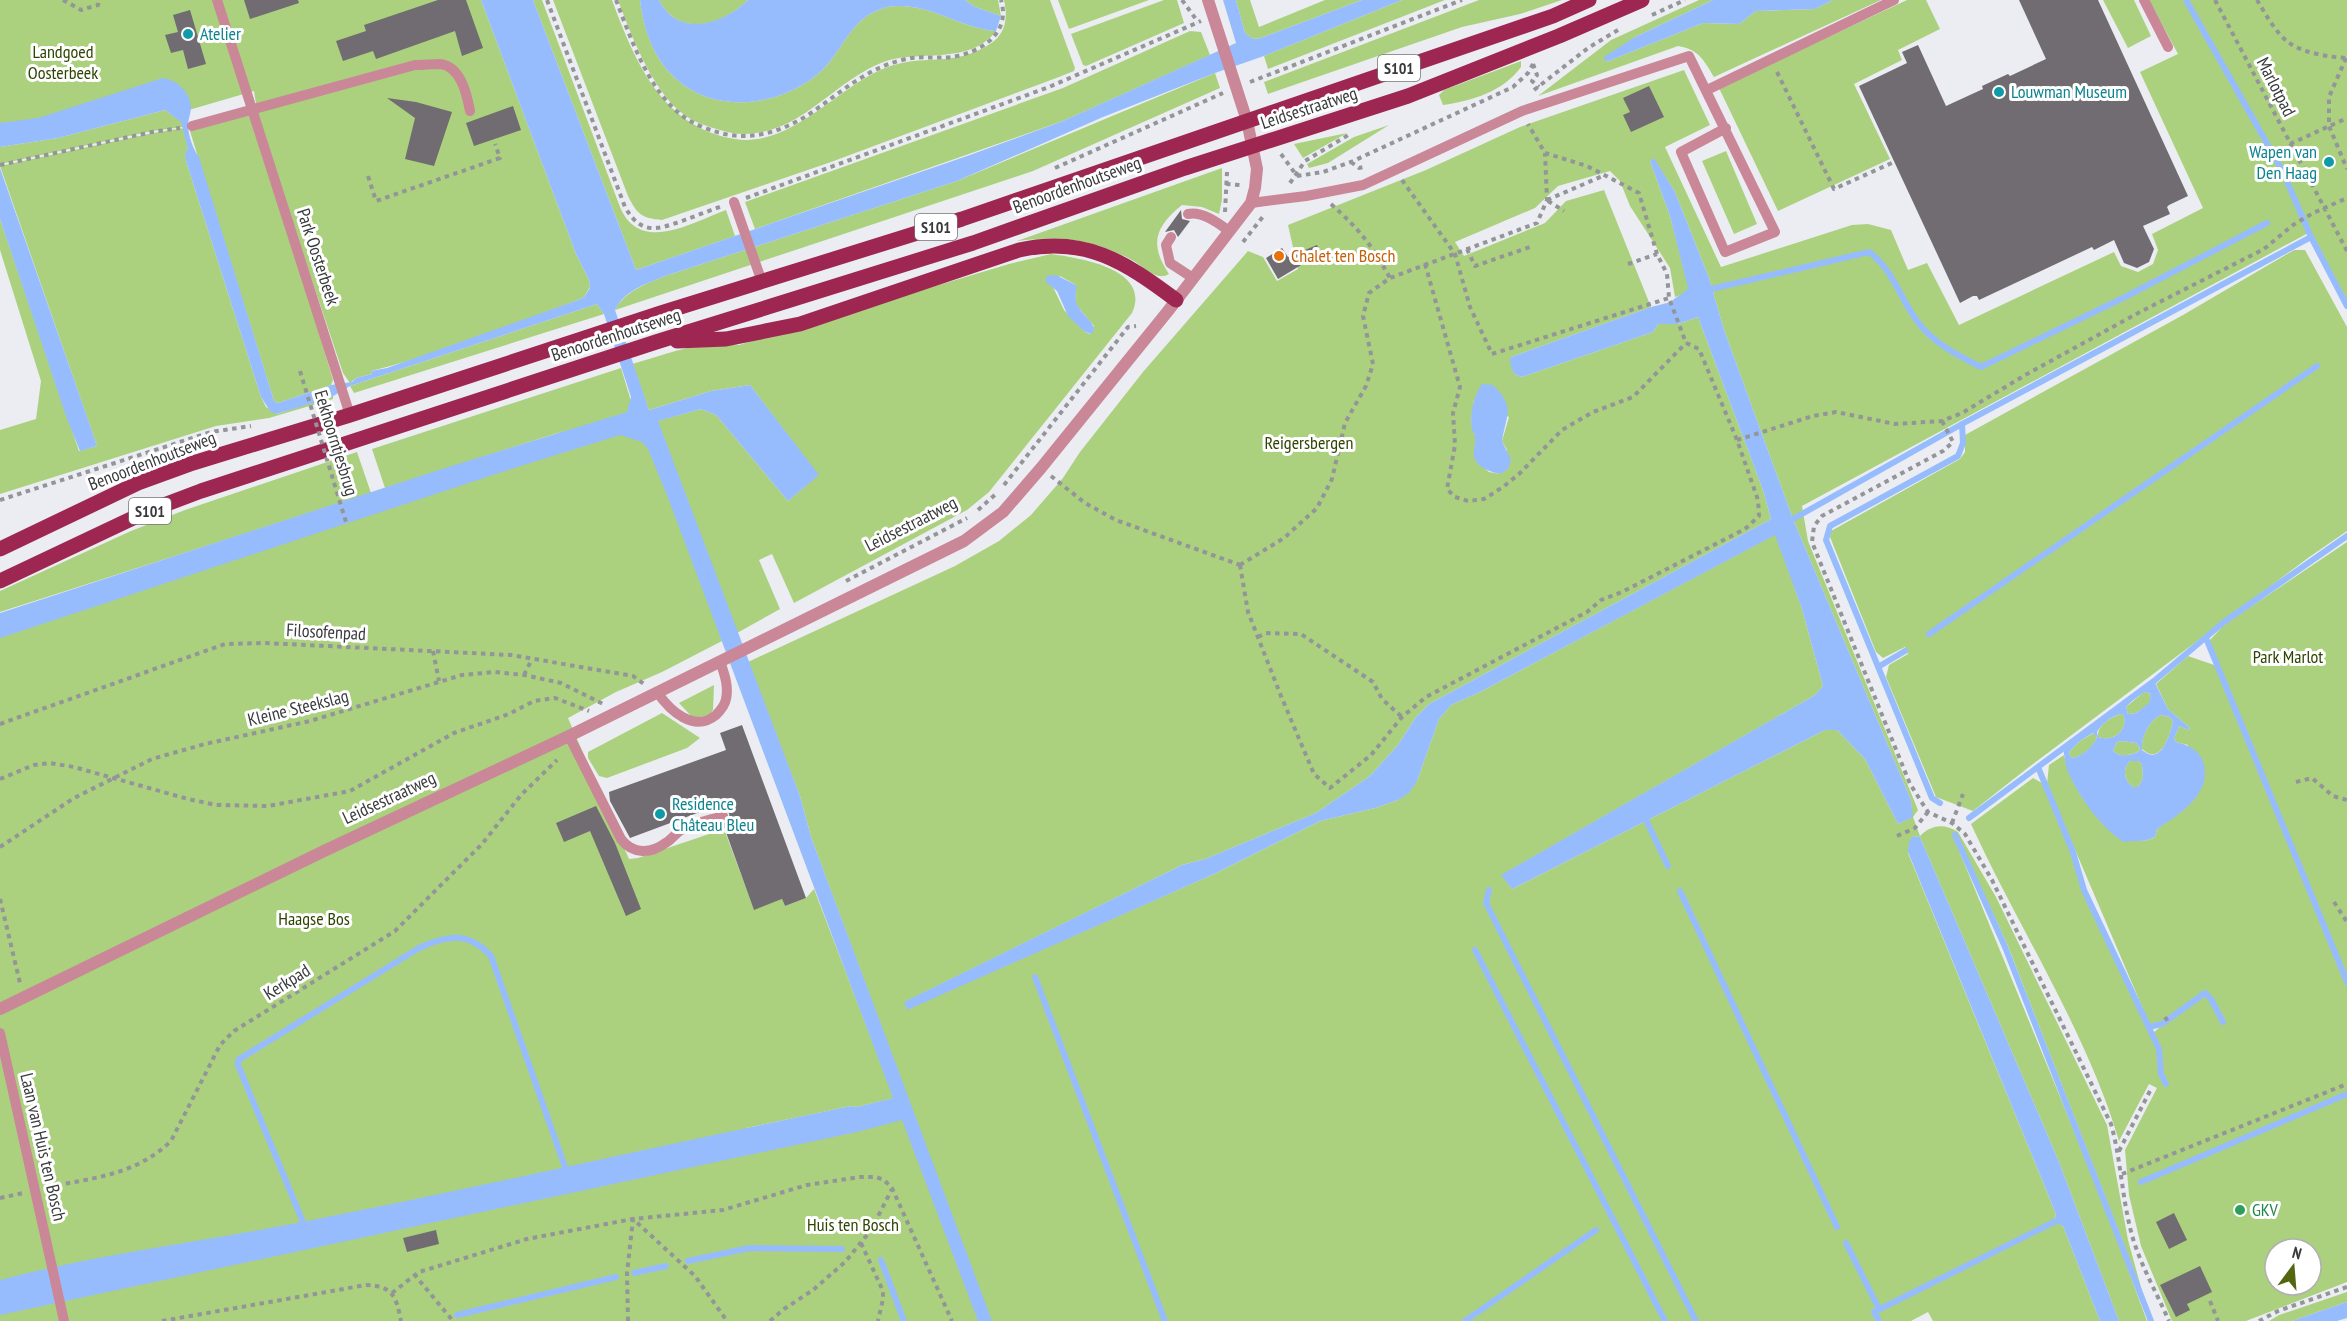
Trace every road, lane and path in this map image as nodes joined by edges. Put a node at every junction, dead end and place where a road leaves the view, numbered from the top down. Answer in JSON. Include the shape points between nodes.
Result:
{"nodes":[{"id":1,"x":63,"y":0,"type":"edge"},
{"id":2,"x":99,"y":0,"type":"edge"},
{"id":3,"x":217,"y":0,"type":"edge"},
{"id":4,"x":547,"y":0,"type":"edge"},
{"id":5,"x":616,"y":0,"type":"edge"},
{"id":6,"x":1001,"y":0,"type":"edge"},
{"id":7,"x":1182,"y":0,"type":"edge"},
{"id":8,"x":1209,"y":0,"type":"edge"},
{"id":9,"x":1462,"y":0,"type":"edge"},
{"id":10,"x":1589,"y":0,"type":"edge"},
{"id":11,"x":1642,"y":0,"type":"edge"},
{"id":12,"x":1684,"y":0,"type":"edge"},
{"id":13,"x":1894,"y":0,"type":"edge"},
{"id":14,"x":2144,"y":0,"type":"edge"},
{"id":15,"x":2215,"y":0,"type":"edge"},
{"id":16,"x":2257,"y":0,"type":"edge"},
{"id":17,"x":1641,"y":20,"type":"dead end"},
{"id":18,"x":1620,"y":30,"type":"dead end"},
{"id":19,"x":2168,"y":47,"type":"dead end"},
{"id":20,"x":2346,"y":58,"type":"edge"},
{"id":21,"x":1772,"y":60,"type":"junction"},
{"id":22,"x":1235,"y":88,"type":"junction"},
{"id":23,"x":1707,"y":90,"type":"junction"},
{"id":24,"x":253,"y":109,"type":"junction"},
{"id":25,"x":470,"y":111,"type":"dead end"},
{"id":26,"x":1522,"y":111,"type":"junction"},
{"id":27,"x":2347,"y":118,"type":"edge"},
{"id":28,"x":1247,"y":121,"type":"junction"},
{"id":29,"x":2329,"y":126,"type":"junction"},
{"id":30,"x":187,"y":127,"type":"joint"},
{"id":31,"x":1726,"y":128,"type":"junction"},
{"id":32,"x":1360,"y":130,"type":"dead end"},
{"id":33,"x":495,"y":144,"type":"dead end"},
{"id":34,"x":2290,"y":144,"type":"junction"},
{"id":35,"x":1251,"y":147,"type":"junction"},
{"id":36,"x":1545,"y":153,"type":"junction"},
{"id":37,"x":1894,"y":162,"type":"dead end"},
{"id":38,"x":1,"y":165,"type":"edge"},
{"id":39,"x":2347,"y":169,"type":"edge"},
{"id":40,"x":1049,"y":170,"type":"dead end"},
{"id":41,"x":1395,"y":170,"type":"junction"},
{"id":42,"x":1606,"y":174,"type":"junction"},
{"id":43,"x":368,"y":176,"type":"dead end"},
{"id":44,"x":2347,"y":198,"type":"edge"},
{"id":45,"x":1547,"y":200,"type":"junction"},
{"id":46,"x":734,"y":202,"type":"junction"},
{"id":47,"x":1251,"y":202,"type":"junction"},
{"id":48,"x":1330,"y":204,"type":"dead end"},
{"id":49,"x":2325,"y":208,"type":"junction"},
{"id":50,"x":1564,"y":211,"type":"dead end"},
{"id":51,"x":1188,"y":214,"type":"dead end"},
{"id":52,"x":1230,"y":231,"type":"junction"},
{"id":53,"x":1171,"y":237,"type":"dead end"},
{"id":54,"x":1530,"y":247,"type":"dead end"},
{"id":55,"x":1467,"y":249,"type":"junction"},
{"id":56,"x":2347,"y":250,"type":"edge"},
{"id":57,"x":1455,"y":254,"type":"junction"},
{"id":58,"x":1657,"y":254,"type":"junction"},
{"id":59,"x":1425,"y":264,"type":"junction"},
{"id":60,"x":1628,"y":264,"type":"dead end"},
{"id":61,"x":1193,"y":278,"type":"junction"},
{"id":62,"x":1390,"y":278,"type":"junction"},
{"id":63,"x":762,"y":282,"type":"junction"},
{"id":64,"x":1176,"y":300,"type":"junction"},
{"id":65,"x":1670,"y":300,"type":"junction"},
{"id":66,"x":1155,"y":326,"type":"junction"},
{"id":67,"x":656,"y":342,"type":"junction"},
{"id":68,"x":1686,"y":343,"type":"junction"},
{"id":69,"x":300,"y":371,"type":"dead end"},
{"id":70,"x":315,"y":410,"type":"dead end"},
{"id":71,"x":304,"y":413,"type":"dead end"},
{"id":72,"x":350,"y":415,"type":"junction"},
{"id":73,"x":1942,"y":422,"type":"junction"},
{"id":74,"x":262,"y":425,"type":"dead end"},
{"id":75,"x":1739,"y":439,"type":"junction"},
{"id":76,"x":1041,"y":468,"type":"junction"},
{"id":77,"x":0,"y":500,"type":"edge"},
{"id":78,"x":976,"y":511,"type":"dead end"},
{"id":79,"x":969,"y":517,"type":"dead end"},
{"id":80,"x":346,"y":522,"type":"dead end"},
{"id":81,"x":0,"y":549,"type":"edge"},
{"id":82,"x":1239,"y":565,"type":"junction"},
{"id":83,"x":0,"y":581,"type":"edge"},
{"id":84,"x":843,"y":584,"type":"dead end"},
{"id":85,"x":1258,"y":637,"type":"junction"},
{"id":86,"x":433,"y":651,"type":"junction"},
{"id":87,"x":532,"y":659,"type":"junction"},
{"id":88,"x":720,"y":661,"type":"junction"},
{"id":89,"x":524,"y":675,"type":"junction"},
{"id":90,"x":439,"y":681,"type":"junction"},
{"id":91,"x":657,"y":692,"type":"junction"},
{"id":92,"x":611,"y":714,"type":"junction"},
{"id":93,"x":1402,"y":717,"type":"junction"},
{"id":94,"x":0,"y":724,"type":"edge"},
{"id":95,"x":569,"y":736,"type":"junction"},
{"id":96,"x":0,"y":779,"type":"edge"},
{"id":97,"x":115,"y":779,"type":"junction"},
{"id":98,"x":2296,"y":782,"type":"dead end"},
{"id":99,"x":1963,"y":794,"type":"dead end"},
{"id":100,"x":2347,"y":800,"type":"edge"},
{"id":101,"x":1928,"y":812,"type":"junction"},
{"id":102,"x":723,"y":816,"type":"dead end"},
{"id":103,"x":1952,"y":823,"type":"junction"},
{"id":104,"x":1898,"y":836,"type":"dead end"},
{"id":105,"x":0,"y":847,"type":"edge"},
{"id":106,"x":0,"y":899,"type":"edge"},
{"id":107,"x":2334,"y":902,"type":"dead end"},
{"id":108,"x":2347,"y":922,"type":"edge"},
{"id":109,"x":23,"y":997,"type":"junction"},
{"id":110,"x":0,"y":1009,"type":"edge"},
{"id":111,"x":2165,"y":1017,"type":"dead end"},
{"id":112,"x":2169,"y":1023,"type":"dead end"},
{"id":113,"x":0,"y":1033,"type":"edge"},
{"id":114,"x":2347,"y":1084,"type":"edge"},
{"id":115,"x":2151,"y":1089,"type":"dead end"},
{"id":116,"x":2118,"y":1152,"type":"junction"},
{"id":117,"x":2122,"y":1174,"type":"junction"},
{"id":118,"x":892,"y":1188,"type":"junction"},
{"id":119,"x":36,"y":1190,"type":"junction"},
{"id":120,"x":0,"y":1198,"type":"edge"},
{"id":121,"x":633,"y":1219,"type":"junction"},
{"id":122,"x":861,"y":1243,"type":"junction"},
{"id":123,"x":414,"y":1274,"type":"junction"},
{"id":124,"x":2347,"y":1287,"type":"edge"},
{"id":125,"x":392,"y":1293,"type":"junction"},
{"id":126,"x":2210,"y":1301,"type":"dead end"},
{"id":127,"x":64,"y":1321,"type":"edge"},
{"id":128,"x":162,"y":1321,"type":"edge"},
{"id":129,"x":401,"y":1321,"type":"edge"},
{"id":130,"x":453,"y":1321,"type":"edge"},
{"id":131,"x":628,"y":1321,"type":"edge"},
{"id":132,"x":727,"y":1321,"type":"edge"},
{"id":133,"x":770,"y":1321,"type":"edge"},
{"id":134,"x":878,"y":1321,"type":"edge"},
{"id":135,"x":952,"y":1321,"type":"edge"},
{"id":136,"x":2169,"y":1321,"type":"edge"},
{"id":137,"x":2218,"y":1321,"type":"edge"},
{"id":138,"x":2259,"y":1321,"type":"edge"}],
"edges":[{"from":1,"to":2,"type":"path","via":[[81,10],[98,5]]},
{"from":3,"to":24,"type":"lane","name":"Park Oosterbeek"},
{"from":4,"to":46,"type":"path","via":[[632,219],[645,227],[660,229]]},
{"from":5,"to":6,"type":"path","via":[[642,62],[677,111],[700,126],[741,137],[771,132],[800,120],[837,93],[890,63],[920,56],[954,57],[976,50],[999,32],[1004,13]]},
{"from":7,"to":46,"type":"path","via":[[1198,22],[1049,87]]},
{"from":8,"to":22,"type":"street"},
{"from":9,"to":22,"type":"path"},
{"from":10,"to":28,"type":"main road","name":"Leidsestraatweg","number":"S101"},
{"from":11,"to":35,"type":"main road","name":"Leidsestraatweg","number":"S101","via":[[1408,96]]},
{"from":12,"to":17,"type":"path"},
{"from":13,"to":21,"type":"lane"},
{"from":14,"to":19,"type":"lane"},
{"from":15,"to":34,"type":"path","name":"Marlotpad"},
{"from":16,"to":20,"type":"path","via":[[2288,42],[2308,51]]},
{"from":18,"to":32,"type":"path","via":[[1588,48],[1539,87],[1532,81],[1537,75],[1533,64],[1513,87],[1351,162],[1297,176],[1305,161]]},
{"from":20,"to":29,"type":"path","via":[[2329,97]]},
{"from":21,"to":23,"type":"lane"},
{"from":21,"to":37,"type":"path","via":[[1834,189]]},
{"from":22,"to":28,"type":"street"},
{"from":22,"to":40,"type":"path","name":"Benoordenhoutseweg"},
{"from":23,"to":26,"type":"lane","via":[[1689,56]]},
{"from":23,"to":31,"type":"lane"},
{"from":24,"to":25,"type":"lane","via":[[415,65],[443,64],[456,73],[466,90]]},
{"from":24,"to":30,"type":"lane"},
{"from":24,"to":72,"type":"lane","name":"Park Oosterbeek"},
{"from":26,"to":36,"type":"path"},
{"from":26,"to":41,"type":"lane"},
{"from":27,"to":29,"type":"path"},
{"from":28,"to":35,"type":"street"},
{"from":28,"to":63,"type":"main road","name":"Benoordenhoutseweg","number":"S101","via":[[962,219]]},
{"from":29,"to":34,"type":"path"},
{"from":29,"to":39,"type":"path"},
{"from":30,"to":38,"type":"path"},
{"from":31,"to":31,"type":"lane","via":[[1681,152],[1725,252],[1775,232]]},
{"from":33,"to":43,"type":"path","via":[[500,158],[376,201]]},
{"from":34,"to":49,"type":"path","name":"Marlotpad"},
{"from":35,"to":47,"type":"street","name":"Leidsestraatweg","via":[[1257,169]]},
{"from":35,"to":67,"type":"main road","name":"Benoordenhoutseweg","number":"S101","via":[[973,243]]},
{"from":36,"to":42,"type":"path"},
{"from":36,"to":45,"type":"path"},
{"from":41,"to":47,"type":"lane","via":[[1363,185]]},
{"from":41,"to":57,"type":"path"},
{"from":42,"to":45,"type":"path"},
{"from":42,"to":58,"type":"path","via":[[1639,193]]},
{"from":44,"to":49,"type":"path"},
{"from":45,"to":50,"type":"path"},
{"from":45,"to":55,"type":"path","via":[[1537,223]]},
{"from":46,"to":63,"type":"lane"},
{"from":47,"to":52,"type":"street","name":"Leidsestraatweg"},
{"from":48,"to":62,"type":"path","via":[[1358,228]]},
{"from":49,"to":56,"type":"path","name":"Marlotpad"},
{"from":49,"to":73,"type":"path","via":[[2293,225],[2264,249],[2140,312]]},
{"from":51,"to":52,"type":"lane","via":[[1195,213]]},
{"from":52,"to":61,"type":"street","name":"Leidsestraatweg"},
{"from":53,"to":61,"type":"lane","via":[[1166,245],[1170,263]]},
{"from":54,"to":55,"type":"path","via":[[1475,266]]},
{"from":55,"to":57,"type":"path"},
{"from":57,"to":59,"type":"path"},
{"from":57,"to":65,"type":"path","via":[[1470,307],[1491,354]]},
{"from":58,"to":60,"type":"path"},
{"from":58,"to":65,"type":"path","via":[[1667,274]]},
{"from":59,"to":62,"type":"path"},
{"from":59,"to":68,"type":"path","via":[[1460,387],[1453,413],[1455,445],[1447,489],[1468,501],[1484,499],[1503,488],[1562,430],[1593,412],[1633,397]]},
{"from":61,"to":64,"type":"street","name":"Leidsestraatweg"},
{"from":62,"to":82,"type":"path","via":[[1369,293],[1363,316],[1373,364],[1366,386],[1345,423],[1332,479],[1317,508],[1284,538]]},
{"from":63,"to":72,"type":"main road","name":"Benoordenhoutseweg","number":"S101"},
{"from":64,"to":66,"type":"street","name":"Leidsestraatweg"},
{"from":64,"to":67,"type":"main road","via":[[1122,263],[1079,248],[1042,245],[800,324],[726,339]]},
{"from":65,"to":68,"type":"path"},
{"from":66,"to":76,"type":"street","name":"Leidsestraatweg"},
{"from":66,"to":78,"type":"path","name":"Leidsestraatweg","via":[[1128,327],[998,492]]},
{"from":67,"to":83,"type":"main road","name":"Benoordenhoutseweg","number":"S101","via":[[201,491]]},
{"from":68,"to":75,"type":"path","via":[[1699,349]]},
{"from":69,"to":80,"type":"path","name":"Eekhoorntjesbrug","bridge":true},
{"from":70,"to":71,"type":"path"},
{"from":72,"to":81,"type":"main road","name":"Benoordenhoutseweg","number":"S101","via":[[138,483]]},
{"from":73,"to":75,"type":"path","via":[[1895,424],[1836,412]]},
{"from":73,"to":101,"type":"path","via":[[1953,442],[1943,452],[1822,516],[1812,533],[1812,542],[1910,784]]},
{"from":74,"to":77,"type":"path","name":"Benoordenhoutseweg","via":[[211,432]]},
{"from":75,"to":93,"type":"path","via":[[1758,500],[1759,516],[1745,529],[1601,600],[1587,612],[1426,697]]},
{"from":76,"to":82,"type":"path","via":[[1085,503],[1116,520]]},
{"from":76,"to":88,"type":"street","name":"Leidsestraatweg","via":[[1003,512],[964,541]]},
{"from":79,"to":84,"type":"path","name":"Leidsestraatweg"},
{"from":82,"to":85,"type":"path","via":[[1248,612]]},
{"from":85,"to":93,"type":"path","via":[[1266,633],[1300,634],[1373,682],[1382,699]]},
{"from":85,"to":93,"type":"path","via":[[1314,774],[1330,788],[1371,754]]},
{"from":86,"to":87,"type":"path","name":"Filosofenpad"},
{"from":86,"to":90,"type":"path"},
{"from":86,"to":94,"type":"path","name":"Filosofenpad","via":[[225,644]]},
{"from":87,"to":89,"type":"path"},
{"from":87,"to":91,"type":"path","name":"Filosofenpad","via":[[633,676]]},
{"from":88,"to":91,"type":"street","name":"Leidsestraatweg"},
{"from":88,"to":91,"type":"lane","via":[[726,700],[714,717],[696,722],[686,719],[671,710]]},
{"from":89,"to":90,"type":"path","name":"Kleine Steekslag","via":[[495,672]]},
{"from":89,"to":92,"type":"path","name":"Kleine Steekslag","via":[[561,683]]},
{"from":90,"to":97,"type":"path","name":"Kleine Steekslag","via":[[310,721],[152,759]]},
{"from":91,"to":92,"type":"street","name":"Leidsestraatweg"},
{"from":92,"to":95,"type":"street","name":"Leidsestraatweg"},
{"from":92,"to":97,"type":"path","via":[[555,698],[543,699],[454,733],[350,791],[272,806],[216,805]]},
{"from":95,"to":102,"type":"lane","via":[[621,839],[636,852],[657,848],[681,830]]},
{"from":95,"to":109,"type":"street","name":"Leidsestraatweg"},
{"from":95,"to":119,"type":"path","name":"Kerkpad","via":[[561,756],[521,795],[482,844],[395,931],[234,1031],[220,1045],[171,1142],[163,1150],[136,1167],[111,1175]]},
{"from":96,"to":97,"type":"path","via":[[50,763]]},
{"from":97,"to":105,"type":"path","name":"Kleine Steekslag","via":[[74,798]]},
{"from":98,"to":100,"type":"path","via":[[2312,778],[2333,796]]},
{"from":99,"to":103,"type":"path"},
{"from":101,"to":103,"type":"path"},
{"from":101,"to":104,"type":"path","via":[[1915,828]]},
{"from":103,"to":116,"type":"path","via":[[1965,834],[1992,880],[2077,1050],[2111,1124]]},
{"from":106,"to":109,"type":"path"},
{"from":107,"to":108,"type":"path"},
{"from":109,"to":110,"type":"street","name":"Leidsestraatweg"},
{"from":111,"to":112,"type":"path"},
{"from":113,"to":119,"type":"lane","name":"Laan van Huis ten Bosch"},
{"from":114,"to":117,"type":"path"},
{"from":115,"to":116,"type":"path"},
{"from":116,"to":117,"type":"path"},
{"from":117,"to":136,"type":"path","via":[[2135,1245]]},
{"from":118,"to":121,"type":"path","via":[[880,1179],[860,1177],[807,1185],[723,1210]]},
{"from":118,"to":122,"type":"path"},
{"from":118,"to":135,"type":"path"},
{"from":119,"to":120,"type":"path","name":"Kerkpad"},
{"from":119,"to":127,"type":"lane","name":"Laan van Huis ten Bosch"},
{"from":121,"to":123,"type":"path","via":[[516,1241]]},
{"from":121,"to":131,"type":"path","via":[[627,1270]]},
{"from":121,"to":132,"type":"path","via":[[695,1276]]},
{"from":122,"to":133,"type":"path","via":[[820,1285]]},
{"from":122,"to":134,"type":"path","via":[[882,1288]]},
{"from":123,"to":125,"type":"path"},
{"from":123,"to":130,"type":"path"},
{"from":124,"to":138,"type":"path"},
{"from":125,"to":128,"type":"path","via":[[384,1287],[366,1285]]},
{"from":125,"to":129,"type":"path"},
{"from":126,"to":137,"type":"path"}]}
